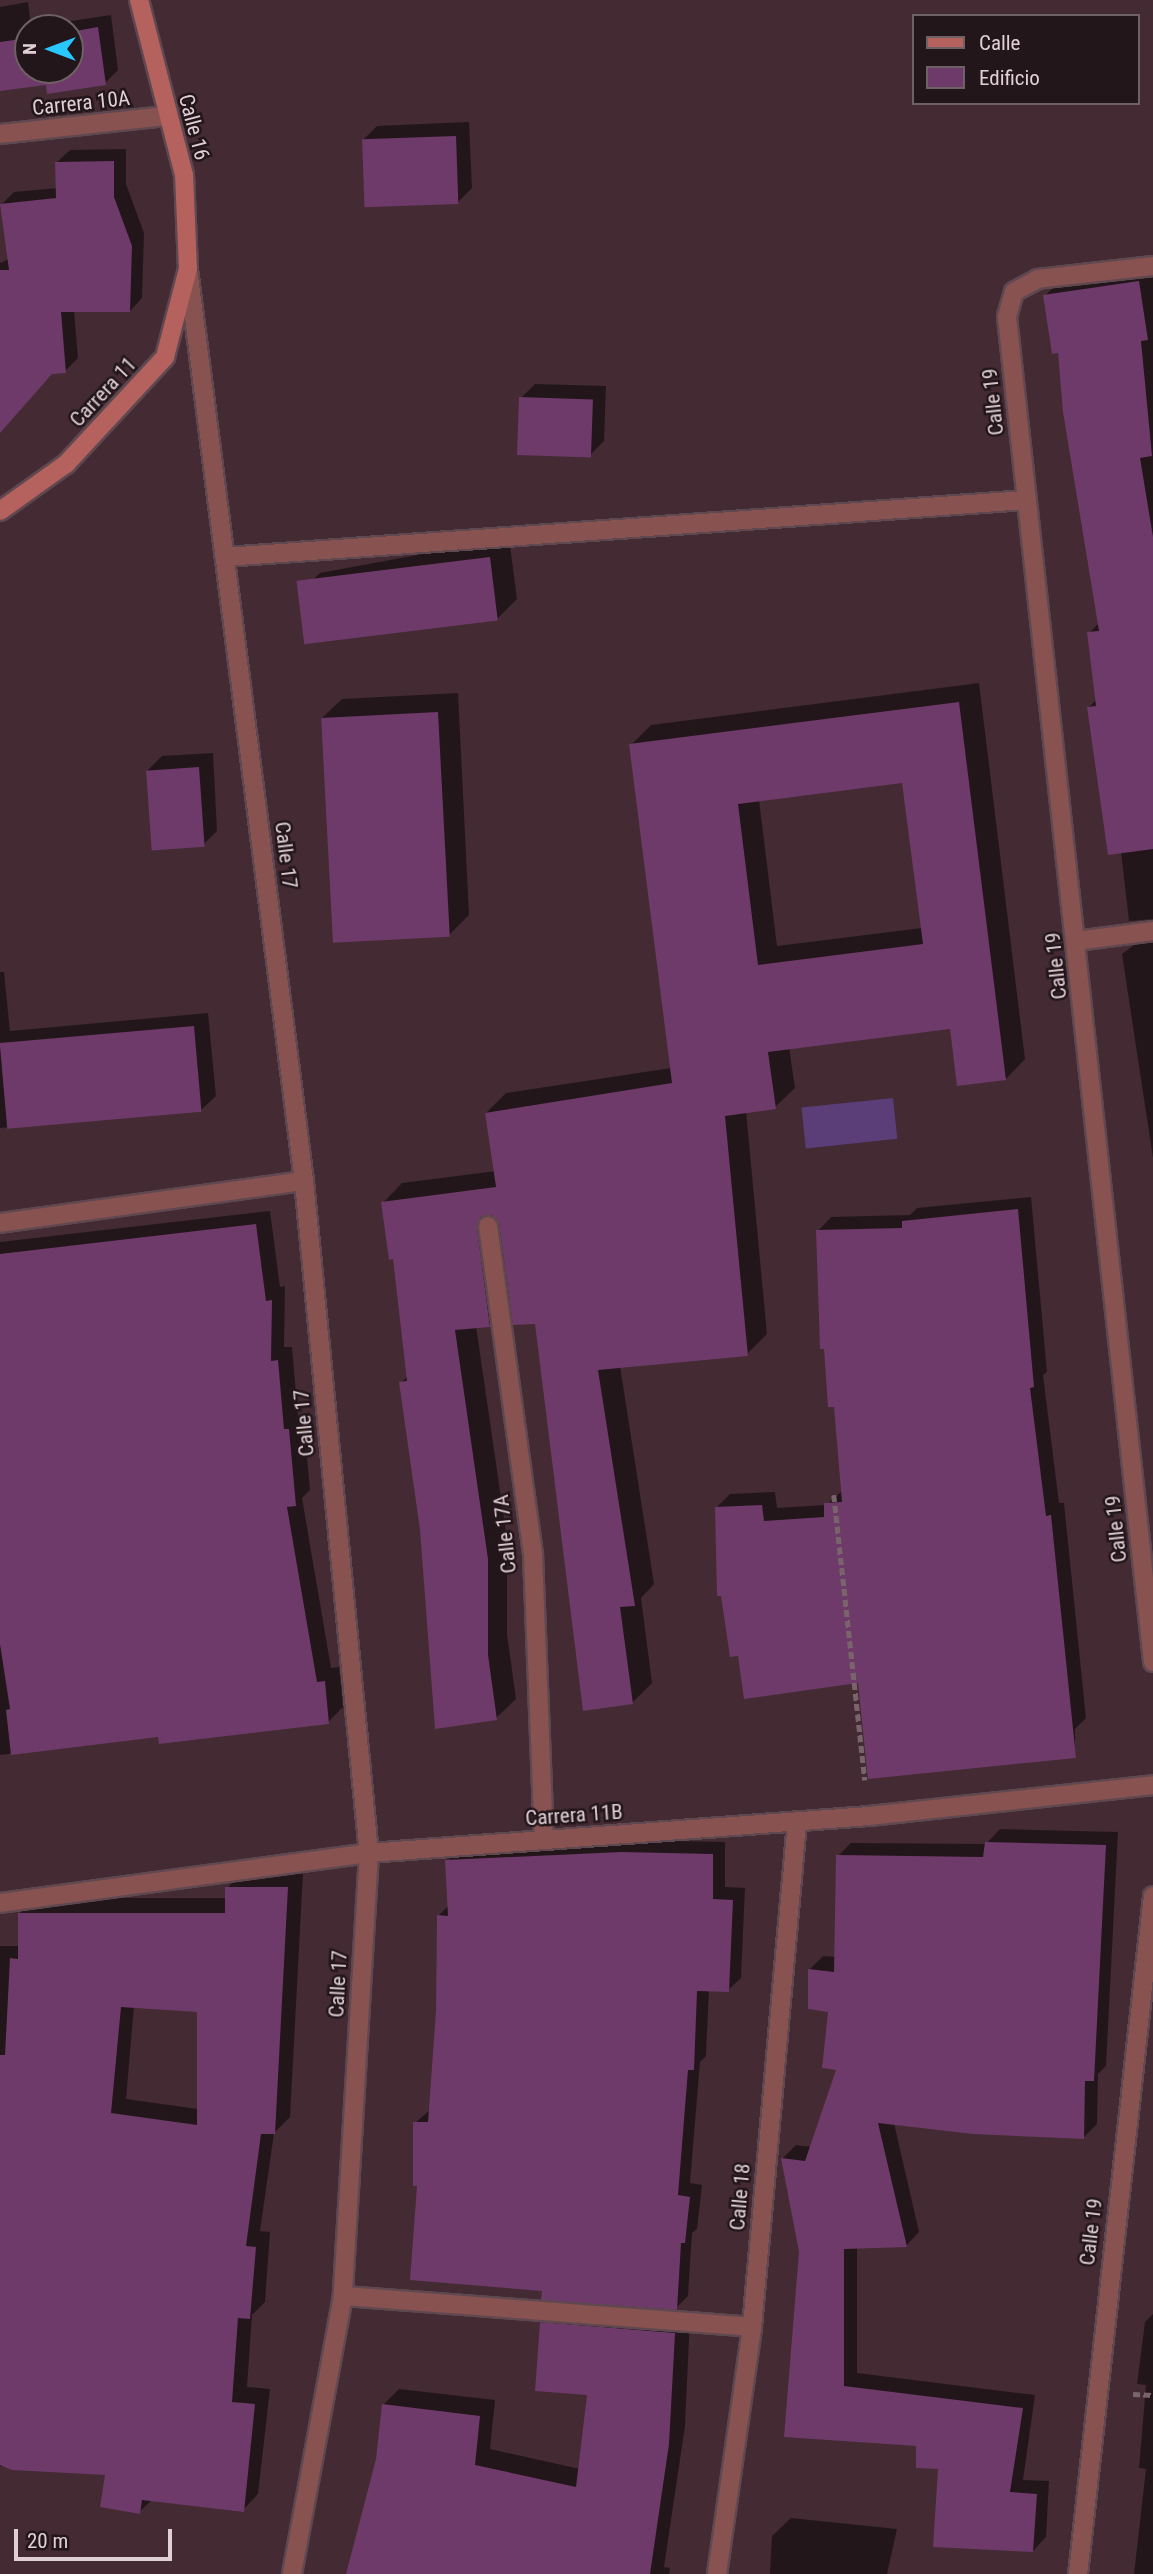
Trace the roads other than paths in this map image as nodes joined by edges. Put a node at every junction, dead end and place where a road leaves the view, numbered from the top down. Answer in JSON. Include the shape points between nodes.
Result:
{"nodes":[{"id":1,"x":139,"y":0,"type":"edge"},
{"id":2,"x":166,"y":116,"type":"junction"},
{"id":3,"x":0,"y":134,"type":"edge"},
{"id":4,"x":1153,"y":266,"type":"edge"},
{"id":5,"x":188,"y":269,"type":"junction"},
{"id":6,"x":1026,"y":500,"type":"junction"},
{"id":7,"x":0,"y":512,"type":"edge"},
{"id":8,"x":225,"y":557,"type":"junction"},
{"id":9,"x":1153,"y":931,"type":"edge"},
{"id":10,"x":1076,"y":941,"type":"junction"},
{"id":11,"x":304,"y":1181,"type":"junction"},
{"id":12,"x":0,"y":1223,"type":"edge"},
{"id":13,"x":488,"y":1226,"type":"dead end"},
{"id":14,"x":1153,"y":1662,"type":"edge"},
{"id":15,"x":1153,"y":1785,"type":"edge"},
{"id":16,"x":797,"y":1822,"type":"junction"},
{"id":17,"x":544,"y":1839,"type":"junction"},
{"id":18,"x":369,"y":1853,"type":"junction"},
{"id":19,"x":1153,"y":1896,"type":"edge"},
{"id":20,"x":0,"y":1903,"type":"edge"},
{"id":21,"x":343,"y":2296,"type":"junction"},
{"id":22,"x":752,"y":2327,"type":"junction"},
{"id":23,"x":292,"y":2574,"type":"edge"},
{"id":24,"x":717,"y":2574,"type":"edge"},
{"id":25,"x":1078,"y":2574,"type":"edge"}],
"edges":[{"from":1,"to":2,"type":"street","name":"Calle 16"},
{"from":2,"to":3,"type":"street","name":"Carrera 10A"},
{"from":2,"to":5,"type":"street","name":"Calle 16","via":[[184,175]]},
{"from":4,"to":6,"type":"street","name":"Calle 19","via":[[1038,279],[1014,292],[1007,317]]},
{"from":5,"to":7,"type":"street","name":"Carrera 11","via":[[165,357],[66,464]]},
{"from":5,"to":8,"type":"street","name":"Calle 17"},
{"from":6,"to":8,"type":"street"},
{"from":6,"to":10,"type":"street","name":"Calle 19"},
{"from":8,"to":11,"type":"street","name":"Calle 17"},
{"from":9,"to":10,"type":"street"},
{"from":10,"to":14,"type":"street","name":"Calle 19"},
{"from":11,"to":12,"type":"street"},
{"from":11,"to":18,"type":"street","name":"Calle 17"},
{"from":13,"to":17,"type":"street","name":"Calle 17A","via":[[533,1555]]},
{"from":15,"to":16,"type":"street","name":"Carrera 11B"},
{"from":16,"to":17,"type":"street","name":"Carrera 11B"},
{"from":16,"to":22,"type":"street","name":"Calle 18"},
{"from":17,"to":18,"type":"street","name":"Carrera 11B"},
{"from":18,"to":20,"type":"street","name":"Carrera 11B"},
{"from":18,"to":21,"type":"street","name":"Calle 17"},
{"from":19,"to":25,"type":"street","name":"Calle 19"},
{"from":21,"to":22,"type":"street"},
{"from":21,"to":23,"type":"street","name":"Calle 17"},
{"from":22,"to":24,"type":"street","name":"Calle 18"}]}
